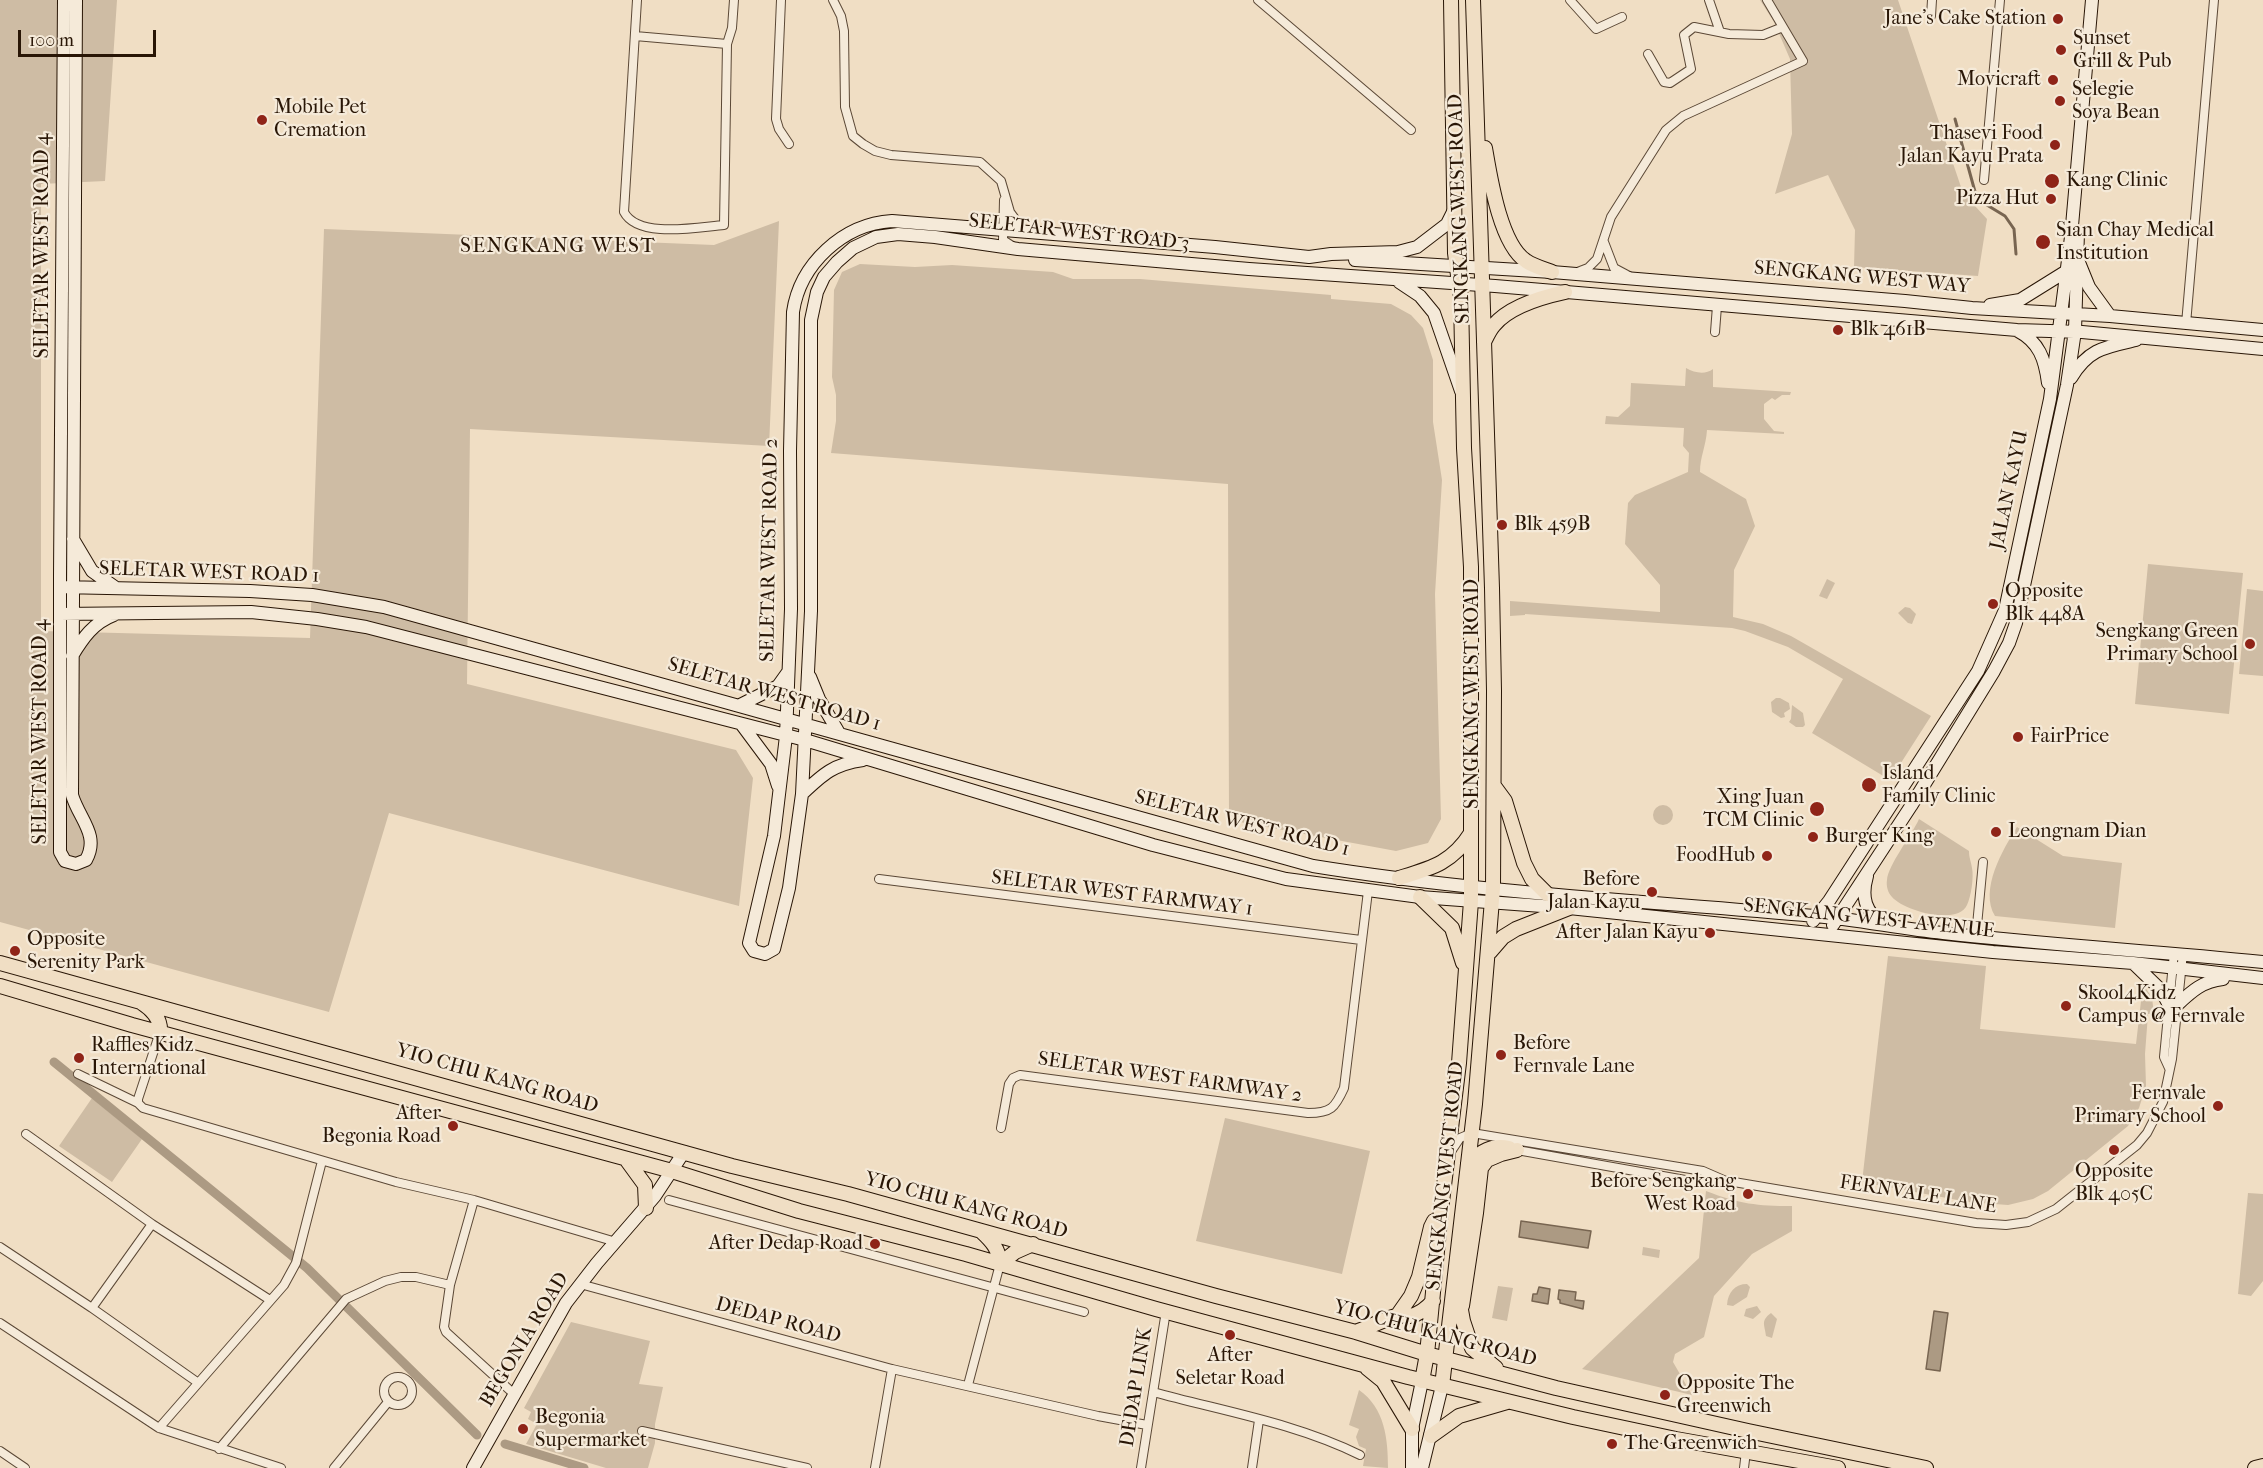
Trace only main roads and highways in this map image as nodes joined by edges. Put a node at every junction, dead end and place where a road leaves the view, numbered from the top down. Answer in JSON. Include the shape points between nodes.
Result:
{"nodes":[{"id":1,"x":64,"y":0,"type":"edge"},
{"id":2,"x":76,"y":0,"type":"edge"},
{"id":3,"x":1451,"y":0,"type":"edge"},
{"id":4,"x":1473,"y":0,"type":"edge"},
{"id":5,"x":2092,"y":0,"type":"edge"},
{"id":6,"x":2098,"y":0,"type":"edge"},
{"id":7,"x":1477,"y":107,"type":"junction"},
{"id":8,"x":1454,"y":210,"type":"junction"},
{"id":9,"x":1309,"y":257,"type":"junction"},
{"id":10,"x":2077,"y":257,"type":"junction"},
{"id":11,"x":1457,"y":267,"type":"junction"},
{"id":12,"x":1481,"y":268,"type":"junction"},
{"id":13,"x":1552,"y":272,"type":"junction"},
{"id":14,"x":2065,"y":272,"type":"junction"},
{"id":15,"x":1398,"y":280,"type":"junction"},
{"id":16,"x":1459,"y":284,"type":"junction"},
{"id":17,"x":1482,"y":286,"type":"junction"},
{"id":18,"x":1565,"y":292,"type":"junction"},
{"id":19,"x":1972,"y":308,"type":"junction"},
{"id":20,"x":2067,"y":314,"type":"junction"},
{"id":21,"x":2110,"y":316,"type":"junction"},
{"id":22,"x":2016,"y":330,"type":"junction"},
{"id":23,"x":2263,"y":330,"type":"edge"},
{"id":24,"x":2074,"y":331,"type":"junction"},
{"id":25,"x":2059,"y":332,"type":"junction"},
{"id":26,"x":2146,"y":338,"type":"junction"},
{"id":27,"x":1484,"y":342,"type":"junction"},
{"id":28,"x":2263,"y":349,"type":"edge"},
{"id":29,"x":2067,"y":385,"type":"junction"},
{"id":30,"x":792,"y":387,"type":"joint"},
{"id":31,"x":812,"y":389,"type":"joint"},
{"id":32,"x":1462,"y":392,"type":"junction"},
{"id":33,"x":2050,"y":399,"type":"junction"},
{"id":34,"x":72,"y":538,"type":"junction"},
{"id":35,"x":66,"y":587,"type":"junction"},
{"id":36,"x":117,"y":588,"type":"junction"},
{"id":37,"x":66,"y":614,"type":"junction"},
{"id":38,"x":118,"y":614,"type":"junction"},
{"id":39,"x":72,"y":656,"type":"junction"},
{"id":40,"x":788,"y":671,"type":"junction"},
{"id":41,"x":808,"y":673,"type":"junction"},
{"id":42,"x":740,"y":705,"type":"junction"},
{"id":43,"x":787,"y":719,"type":"junction"},
{"id":44,"x":742,"y":724,"type":"junction"},
{"id":45,"x":805,"y":724,"type":"junction"},
{"id":46,"x":839,"y":733,"type":"junction"},
{"id":47,"x":786,"y":736,"type":"junction"},
{"id":48,"x":805,"y":740,"type":"junction"},
{"id":49,"x":868,"y":759,"type":"junction"},
{"id":50,"x":1494,"y":786,"type":"junction"},
{"id":51,"x":780,"y":793,"type":"junction"},
{"id":52,"x":802,"y":794,"type":"junction"},
{"id":53,"x":1471,"y":832,"type":"junction"},
{"id":54,"x":1869,"y":869,"type":"junction"},
{"id":55,"x":1400,"y":878,"type":"junction"},
{"id":56,"x":1471,"y":886,"type":"junction"},
{"id":57,"x":1547,"y":894,"type":"junction"},
{"id":58,"x":1493,"y":895,"type":"junction"},
{"id":59,"x":1420,"y":897,"type":"junction"},
{"id":60,"x":1471,"y":901,"type":"junction"},
{"id":61,"x":1569,"y":908,"type":"junction"},
{"id":62,"x":1816,"y":916,"type":"junction"},
{"id":63,"x":1836,"y":919,"type":"junction"},
{"id":64,"x":1888,"y":926,"type":"junction"},
{"id":65,"x":1805,"y":932,"type":"junction"},
{"id":66,"x":1829,"y":934,"type":"junction"},
{"id":67,"x":1490,"y":952,"type":"junction"},
{"id":68,"x":2263,"y":962,"type":"edge"},
{"id":69,"x":0,"y":963,"type":"edge"},
{"id":70,"x":2133,"y":963,"type":"junction"},
{"id":71,"x":1466,"y":971,"type":"junction"},
{"id":72,"x":2239,"y":976,"type":"junction"},
{"id":73,"x":2263,"y":978,"type":"edge"},
{"id":74,"x":0,"y":986,"type":"edge"},
{"id":75,"x":135,"y":999,"type":"junction"},
{"id":76,"x":194,"y":1015,"type":"junction"},
{"id":77,"x":160,"y":1032,"type":"junction"},
{"id":78,"x":684,"y":1152,"type":"junction"},
{"id":79,"x":626,"y":1159,"type":"junction"},
{"id":80,"x":1468,"y":1163,"type":"junction"},
{"id":81,"x":672,"y":1171,"type":"junction"},
{"id":82,"x":646,"y":1208,"type":"junction"},
{"id":83,"x":1441,"y":1210,"type":"junction"},
{"id":84,"x":981,"y":1231,"type":"junction"},
{"id":85,"x":1033,"y":1244,"type":"junction"},
{"id":86,"x":1000,"y":1264,"type":"junction"},
{"id":87,"x":1453,"y":1282,"type":"junction"},
{"id":88,"x":1433,"y":1300,"type":"junction"},
{"id":89,"x":1462,"y":1306,"type":"junction"},
{"id":90,"x":1397,"y":1316,"type":"junction"},
{"id":91,"x":1356,"y":1332,"type":"junction"},
{"id":92,"x":1427,"y":1354,"type":"junction"},
{"id":93,"x":1447,"y":1358,"type":"junction"},
{"id":94,"x":1364,"y":1365,"type":"junction"},
{"id":95,"x":1503,"y":1373,"type":"junction"},
{"id":96,"x":1422,"y":1381,"type":"junction"},
{"id":97,"x":1442,"y":1386,"type":"junction"},
{"id":98,"x":1509,"y":1401,"type":"junction"},
{"id":99,"x":1412,"y":1429,"type":"junction"},
{"id":100,"x":1431,"y":1436,"type":"junction"},
{"id":101,"x":2263,"y":1466,"type":"edge"},
{"id":102,"x":473,"y":1468,"type":"edge"},
{"id":103,"x":1412,"y":1468,"type":"edge"},
{"id":104,"x":1422,"y":1468,"type":"edge"},
{"id":105,"x":1838,"y":1468,"type":"edge"},
{"id":106,"x":1926,"y":1468,"type":"edge"},
{"id":107,"x":2256,"y":1468,"type":"edge"}],
"edges":[{"from":1,"to":35,"type":"main road","name":"SELETAR WEST ROAD 4"},
{"from":2,"to":34,"type":"main road","name":"SELETAR WEST ROAD 4"},
{"from":3,"to":8,"type":"main road","name":"SENGKANG WEST ROAD"},
{"from":4,"to":7,"type":"main road","name":"SENGKANG WEST ROAD"},
{"from":5,"to":14,"type":"main road","name":"JALAN KAYU"},
{"from":6,"to":10,"type":"main road","name":"JALAN KAYU"},
{"from":7,"to":12,"type":"main road","name":"SENGKANG WEST ROAD"},
{"from":7,"to":13,"type":"main road","via":[[1491,181],[1508,238],[1526,262]]},
{"from":8,"to":9,"type":"main road","name":"SELETAR WEST ROAD 3","via":[[1447,224],[1417,247],[1398,252]]},
{"from":8,"to":11,"type":"main road","name":"SENGKANG WEST ROAD"},
{"from":9,"to":11,"type":"main road","name":"SELETAR WEST ROAD 3"},
{"from":9,"to":30,"type":"main road","name":"SELETAR WEST ROAD 3","via":[[883,222],[859,229],[834,243],[805,275],[795,301]]},
{"from":10,"to":20,"type":"main road","name":"JALAN KAYU"},
{"from":10,"to":21,"type":"main road","via":[[2089,287]]},
{"from":11,"to":12,"type":"main road","name":"SENGKANG WEST WAY"},
{"from":11,"to":16,"type":"main road","name":"SENGKANG WEST ROAD"},
{"from":12,"to":13,"type":"main road","name":"SENGKANG WEST WAY"},
{"from":12,"to":17,"type":"main road","name":"SENGKANG WEST ROAD"},
{"from":13,"to":19,"type":"main road","name":"SENGKANG WEST WAY"},
{"from":14,"to":19,"type":"main road","via":[[2020,300]]},
{"from":14,"to":20,"type":"main road","name":"JALAN KAYU"},
{"from":15,"to":16,"type":"main road","name":"SELETAR WEST ROAD 3"},
{"from":15,"to":31,"type":"main road","name":"SELETAR WEST ROAD 3","via":[[1018,249],[898,234],[876,237],[853,248],[824,277],[811,320]]},
{"from":15,"to":32,"type":"main road","via":[[1420,296],[1434,313]]},
{"from":16,"to":17,"type":"main road","name":"SENGKANG WEST WAY"},
{"from":16,"to":32,"type":"main road","name":"SENGKANG WEST ROAD"},
{"from":17,"to":18,"type":"main road","name":"SENGKANG WEST WAY"},
{"from":17,"to":27,"type":"main road","name":"SENGKANG WEST ROAD"},
{"from":18,"to":22,"type":"main road","name":"SENGKANG WEST WAY"},
{"from":18,"to":27,"type":"main road","via":[[1526,304],[1495,324]]},
{"from":19,"to":20,"type":"main road","name":"SENGKANG WEST WAY"},
{"from":20,"to":21,"type":"main road","name":"SENGKANG WEST WAY"},
{"from":20,"to":24,"type":"main road","name":"JALAN KAYU"},
{"from":20,"to":25,"type":"main road","name":"JALAN KAYU"},
{"from":21,"to":23,"type":"main road","name":"SENGKANG WEST WAY"},
{"from":22,"to":25,"type":"main road","name":"SENGKANG WEST WAY"},
{"from":22,"to":33,"type":"main road","via":[[2033,341],[2043,358]]},
{"from":24,"to":25,"type":"main road","name":"SENGKANG WEST WAY"},
{"from":24,"to":26,"type":"main road","name":"SENGKANG WEST WAY"},
{"from":24,"to":29,"type":"main road","name":"JALAN KAYU"},
{"from":25,"to":33,"type":"main road","name":"JALAN KAYU"},
{"from":26,"to":28,"type":"main road","name":"SENGKANG WEST WAY"},
{"from":26,"to":29,"type":"main road","via":[[2090,354]]},
{"from":27,"to":50,"type":"main road","name":"SENGKANG WEST ROAD"},
{"from":29,"to":54,"type":"main road","name":"JALAN KAYU","via":[[2009,643]]},
{"from":30,"to":40,"type":"main road","name":"SELETAR WEST ROAD 2"},
{"from":31,"to":41,"type":"main road","name":"SELETAR WEST ROAD 2"},
{"from":32,"to":53,"type":"main road","name":"SENGKANG WEST ROAD","via":[[1471,567]]},
{"from":33,"to":62,"type":"main road","name":"JALAN KAYU","via":[[2005,610],[1978,671]]},
{"from":34,"to":35,"type":"main road","name":"SELETAR WEST ROAD 4"},
{"from":34,"to":36,"type":"main road","via":[[92,571]]},
{"from":35,"to":36,"type":"main road","name":"SELETAR WEST ROAD 1"},
{"from":35,"to":37,"type":"main road","name":"SELETAR WEST ROAD 4"},
{"from":36,"to":42,"type":"main road","name":"SELETAR WEST ROAD 1","via":[[297,594],[384,607]]},
{"from":37,"to":38,"type":"main road","name":"SELETAR WEST ROAD 1"},
{"from":37,"to":39,"type":"main road","name":"SELETAR WEST ROAD 4"},
{"from":37,"to":39,"type":"main road","name":"SELETAR WEST ROAD 4","via":[[60,852],[65,861],[76,864],[86,860],[92,849],[91,834],[72,795]]},
{"from":38,"to":39,"type":"main road","via":[[90,629]]},
{"from":38,"to":44,"type":"main road","name":"SELETAR WEST ROAD 1","via":[[251,612],[366,627]]},
{"from":40,"to":42,"type":"main road","via":[[778,686]]},
{"from":40,"to":43,"type":"main road","name":"SELETAR WEST ROAD 2"},
{"from":41,"to":45,"type":"main road","name":"SELETAR WEST ROAD 2"},
{"from":41,"to":46,"type":"main road"},
{"from":42,"to":43,"type":"main road","name":"SELETAR WEST ROAD 1"},
{"from":43,"to":45,"type":"main road","name":"SELETAR WEST ROAD 1"},
{"from":43,"to":47,"type":"main road","name":"SELETAR WEST ROAD 2"},
{"from":44,"to":47,"type":"main road","name":"SELETAR WEST ROAD 1"},
{"from":44,"to":51,"type":"main road","via":[[771,764]]},
{"from":45,"to":46,"type":"main road","name":"SELETAR WEST ROAD 1"},
{"from":45,"to":48,"type":"main road","name":"SELETAR WEST ROAD 2"},
{"from":46,"to":55,"type":"main road","name":"SELETAR WEST ROAD 1","via":[[1313,866]]},
{"from":47,"to":48,"type":"main road","name":"SELETAR WEST ROAD 1"},
{"from":47,"to":51,"type":"main road","name":"SELETAR WEST ROAD 2"},
{"from":48,"to":49,"type":"main road","name":"SELETAR WEST ROAD 1"},
{"from":48,"to":52,"type":"main road","name":"SELETAR WEST ROAD 2"},
{"from":49,"to":52,"type":"main road","via":[[844,762],[823,774]]},
{"from":49,"to":59,"type":"main road","name":"SELETAR WEST ROAD 1","via":[[1286,879]]},
{"from":50,"to":57,"type":"main road","via":[[1505,801],[1532,879]]},
{"from":50,"to":58,"type":"main road","name":"SENGKANG WEST ROAD"},
{"from":51,"to":52,"type":"main road","name":"SELETAR WEST ROAD 2","via":[[749,943],[754,951],[765,954],[774,950],[789,888]]},
{"from":53,"to":55,"type":"main road","via":[[1446,861]]},
{"from":53,"to":56,"type":"main road","name":"SENGKANG WEST ROAD"},
{"from":54,"to":63,"type":"main road","name":"JALAN KAYU"},
{"from":54,"to":64,"type":"main road","via":[[1864,885],[1866,908]]},
{"from":55,"to":56,"type":"main road","name":"SELETAR WEST ROAD 1"},
{"from":56,"to":58,"type":"main road","name":"SENGKANG WEST AVENUE"},
{"from":56,"to":60,"type":"main road","name":"SENGKANG WEST ROAD"},
{"from":57,"to":58,"type":"main road","name":"SENGKANG WEST AVENUE"},
{"from":57,"to":62,"type":"main road","name":"SENGKANG WEST AVENUE"},
{"from":58,"to":60,"type":"main road","name":"SENGKANG WEST AVENUE"},
{"from":58,"to":61,"type":"main road","name":"SENGKANG WEST AVENUE"},
{"from":58,"to":67,"type":"main road","name":"SENGKANG WEST ROAD"},
{"from":59,"to":60,"type":"main road","name":"SELETAR WEST ROAD 1"},
{"from":59,"to":71,"type":"main road","via":[[1452,928]]},
{"from":60,"to":71,"type":"main road","name":"SENGKANG WEST ROAD"},
{"from":61,"to":65,"type":"main road","name":"SENGKANG WEST AVENUE"},
{"from":61,"to":67,"type":"main road","via":[[1516,929]]},
{"from":62,"to":63,"type":"main road","name":"SENGKANG WEST AVENUE"},
{"from":62,"to":65,"type":"main road","name":"JALAN KAYU"},
{"from":63,"to":64,"type":"main road","name":"SENGKANG WEST AVENUE"},
{"from":63,"to":66,"type":"main road","name":"JALAN KAYU"},
{"from":64,"to":68,"type":"main road","name":"SENGKANG WEST AVENUE"},
{"from":65,"to":66,"type":"main road","name":"SENGKANG WEST AVENUE"},
{"from":66,"to":70,"type":"main road","name":"SENGKANG WEST AVENUE"},
{"from":67,"to":80,"type":"main road","name":"SENGKANG WEST ROAD"},
{"from":69,"to":75,"type":"main road","name":"YIO CHU KANG ROAD"},
{"from":70,"to":72,"type":"main road","name":"SENGKANG WEST AVENUE"},
{"from":70,"to":72,"type":"main road","via":[[2174,1005],[2209,980]]},
{"from":71,"to":83,"type":"main road","name":"SENGKANG WEST ROAD"},
{"from":72,"to":73,"type":"main road","name":"SENGKANG WEST AVENUE"},
{"from":74,"to":77,"type":"main road"},
{"from":75,"to":76,"type":"main road","name":"YIO CHU KANG ROAD"},
{"from":75,"to":77,"type":"main road","via":[[156,1015]]},
{"from":76,"to":77,"type":"main road","via":[[169,1023]]},
{"from":76,"to":78,"type":"main road","name":"YIO CHU KANG ROAD"},
{"from":77,"to":79,"type":"main road"},
{"from":78,"to":81,"type":"main road","name":"BEGONIA ROAD"},
{"from":78,"to":84,"type":"main road","name":"YIO CHU KANG ROAD"},
{"from":79,"to":81,"type":"main road"},
{"from":79,"to":82,"type":"main road","via":[[645,1185]]},
{"from":80,"to":87,"type":"main road","name":"SENGKANG WEST ROAD"},
{"from":80,"to":89,"type":"main road","via":[[1494,1147],[1516,1150],[1487,1160],[1481,1168]]},
{"from":81,"to":82,"type":"main road","name":"BEGONIA ROAD"},
{"from":81,"to":86,"type":"main road","via":[[799,1211]]},
{"from":82,"to":102,"type":"main road","name":"BEGONIA ROAD","via":[[566,1303]]},
{"from":83,"to":88,"type":"main road","name":"SENGKANG WEST ROAD"},
{"from":83,"to":90,"type":"main road","via":[[1431,1227],[1419,1277]]},
{"from":84,"to":85,"type":"main road","name":"YIO CHU KANG ROAD"},
{"from":84,"to":86,"type":"main road","via":[[995,1246]]},
{"from":85,"to":86,"type":"main road"},
{"from":85,"to":91,"type":"main road","name":"YIO CHU KANG ROAD"},
{"from":86,"to":94,"type":"main road"},
{"from":87,"to":89,"type":"main road"},
{"from":87,"to":93,"type":"main road","name":"SENGKANG WEST ROAD"},
{"from":88,"to":90,"type":"main road","via":[[1418,1313]]},
{"from":88,"to":92,"type":"main road","name":"SENGKANG WEST ROAD"},
{"from":89,"to":95,"type":"main road","via":[[1472,1348]]},
{"from":90,"to":91,"type":"main road"},
{"from":91,"to":92,"type":"main road","name":"YIO CHU KANG ROAD"},
{"from":92,"to":93,"type":"main road","name":"YIO CHU KANG ROAD"},
{"from":92,"to":96,"type":"main road","name":"SENGKANG WEST ROAD"},
{"from":93,"to":95,"type":"main road","name":"YIO CHU KANG ROAD"},
{"from":93,"to":97,"type":"main road","name":"SENGKANG WEST ROAD"},
{"from":94,"to":96,"type":"main road"},
{"from":94,"to":99,"type":"main road","via":[[1383,1381]]},
{"from":95,"to":106,"type":"main road","name":"YIO CHU KANG ROAD","via":[[1556,1388]]},
{"from":96,"to":97,"type":"main road"},
{"from":96,"to":99,"type":"main road"},
{"from":97,"to":98,"type":"main road"},
{"from":97,"to":100,"type":"main road"},
{"from":98,"to":100,"type":"main road","via":[[1460,1416]]},
{"from":98,"to":105,"type":"main road","via":[[1573,1418]]},
{"from":99,"to":103,"type":"main road"},
{"from":100,"to":104,"type":"main road"},
{"from":101,"to":107,"type":"main road"}]}
